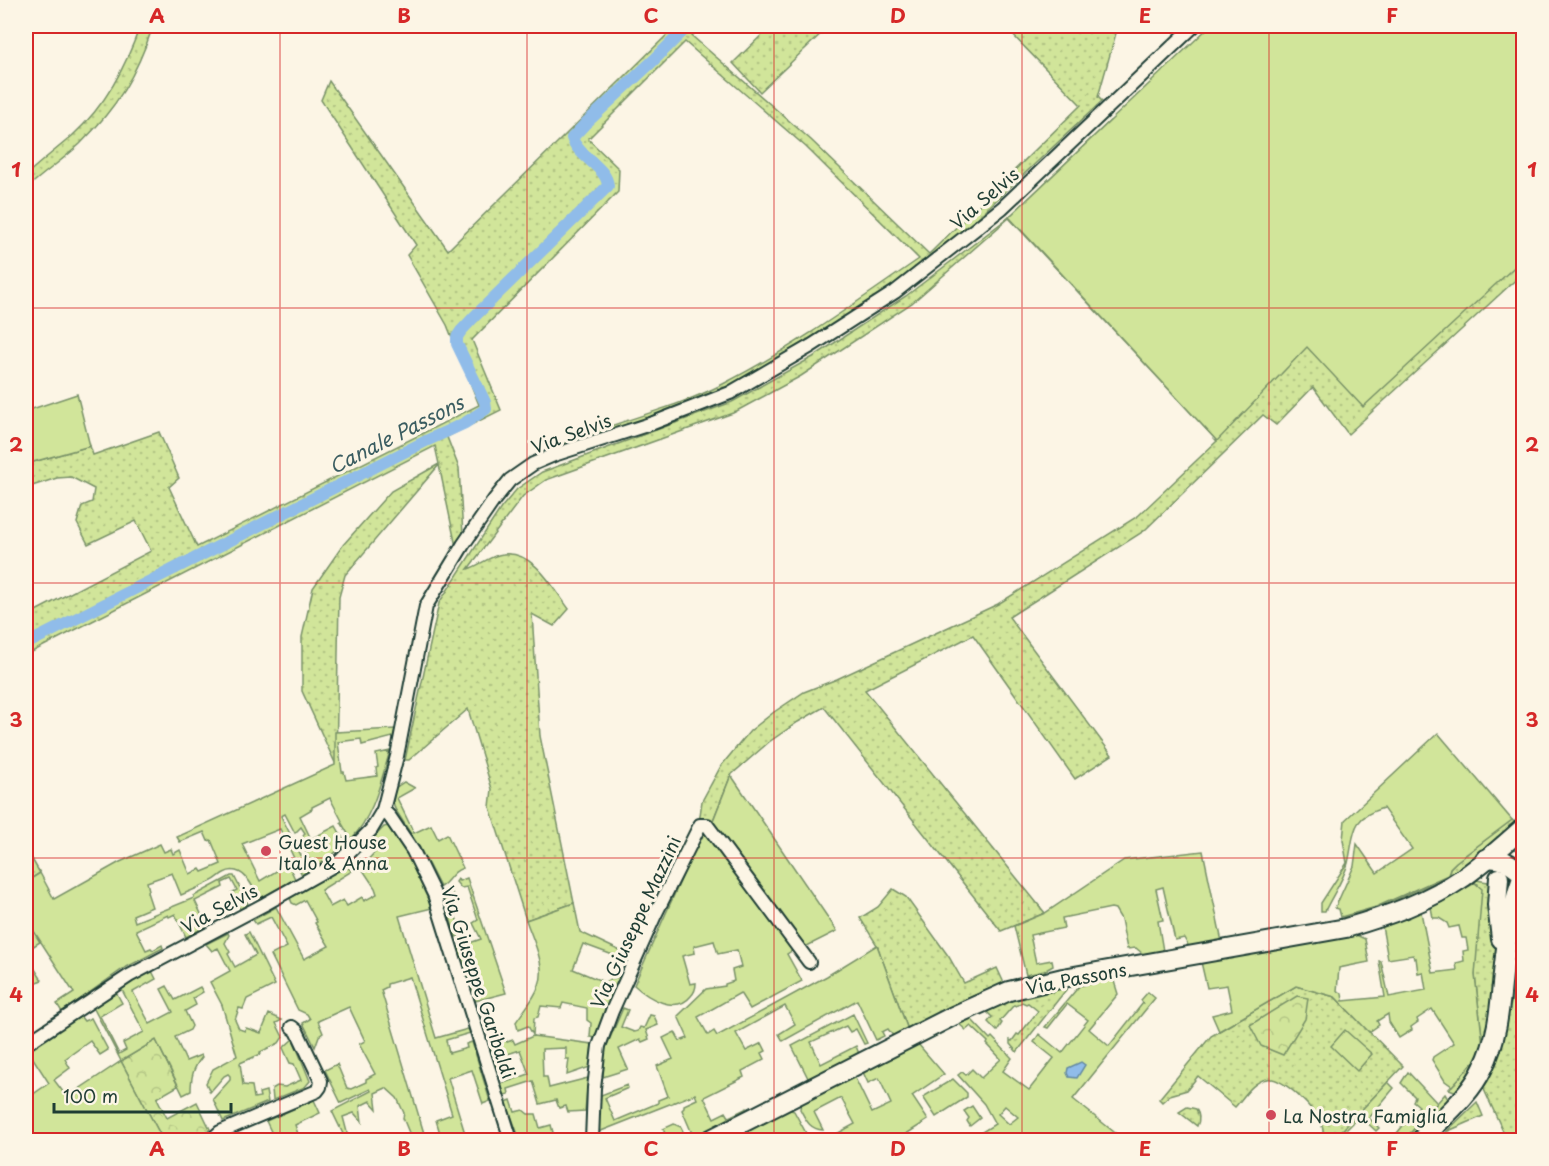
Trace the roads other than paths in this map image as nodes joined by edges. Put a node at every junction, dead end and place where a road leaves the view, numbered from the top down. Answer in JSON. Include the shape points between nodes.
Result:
{"nodes":[{"id":1,"x":1194,"y":26,"type":"edge"},
{"id":2,"x":383,"y":810,"type":"junction"},
{"id":3,"x":1524,"y":827,"type":"edge"},
{"id":4,"x":1485,"y":860,"type":"junction"},
{"id":5,"x":1523,"y":873,"type":"edge"},
{"id":6,"x":1463,"y":878,"type":"junction"},
{"id":7,"x":1499,"y":878,"type":"junction"},
{"id":8,"x":1505,"y":956,"type":"junction"},
{"id":9,"x":809,"y":962,"type":"dead end"},
{"id":10,"x":292,"y":1027,"type":"dead end"},
{"id":11,"x":26,"y":1044,"type":"edge"},
{"id":12,"x":211,"y":1140,"type":"edge"},
{"id":13,"x":511,"y":1140,"type":"edge"},
{"id":14,"x":592,"y":1140,"type":"edge"},
{"id":15,"x":709,"y":1140,"type":"edge"},
{"id":16,"x":1421,"y":1140,"type":"edge"}],
"edges":[{"from":1,"to":2,"type":"street","name":"Via Selvis","via":[[1002,208],[895,292],[730,393],[554,455],[510,480],[463,545],[426,606]]},
{"from":2,"to":11,"type":"street","name":"Via Selvis","via":[[371,830],[338,863],[129,976]]},
{"from":2,"to":13,"type":"street","name":"Via Giuseppe Garibaldi","via":[[412,850],[434,894]]},
{"from":3,"to":4,"type":"street","name":"Via Passons"},
{"from":4,"to":5,"type":"street","via":[[1508,862]]},
{"from":4,"to":6,"type":"street","name":"Via Passons"},
{"from":5,"to":7,"type":"street","name":"Via Passons"},
{"from":5,"to":8,"type":"street"},
{"from":6,"to":7,"type":"street","name":"Via Passons"},
{"from":6,"to":15,"type":"street","name":"Via Passons","via":[[1386,917],[1346,928],[1009,991]]},
{"from":7,"to":8,"type":"street","via":[[1497,905]]},
{"from":8,"to":16,"type":"street","via":[[1493,1046],[1461,1099]]},
{"from":9,"to":14,"type":"street","name":"Via Giuseppe Mazzini","via":[[707,825],[700,825],[654,918],[599,1046]]},
{"from":10,"to":12,"type":"street","via":[[321,1081],[320,1087],[219,1132]]}]}
